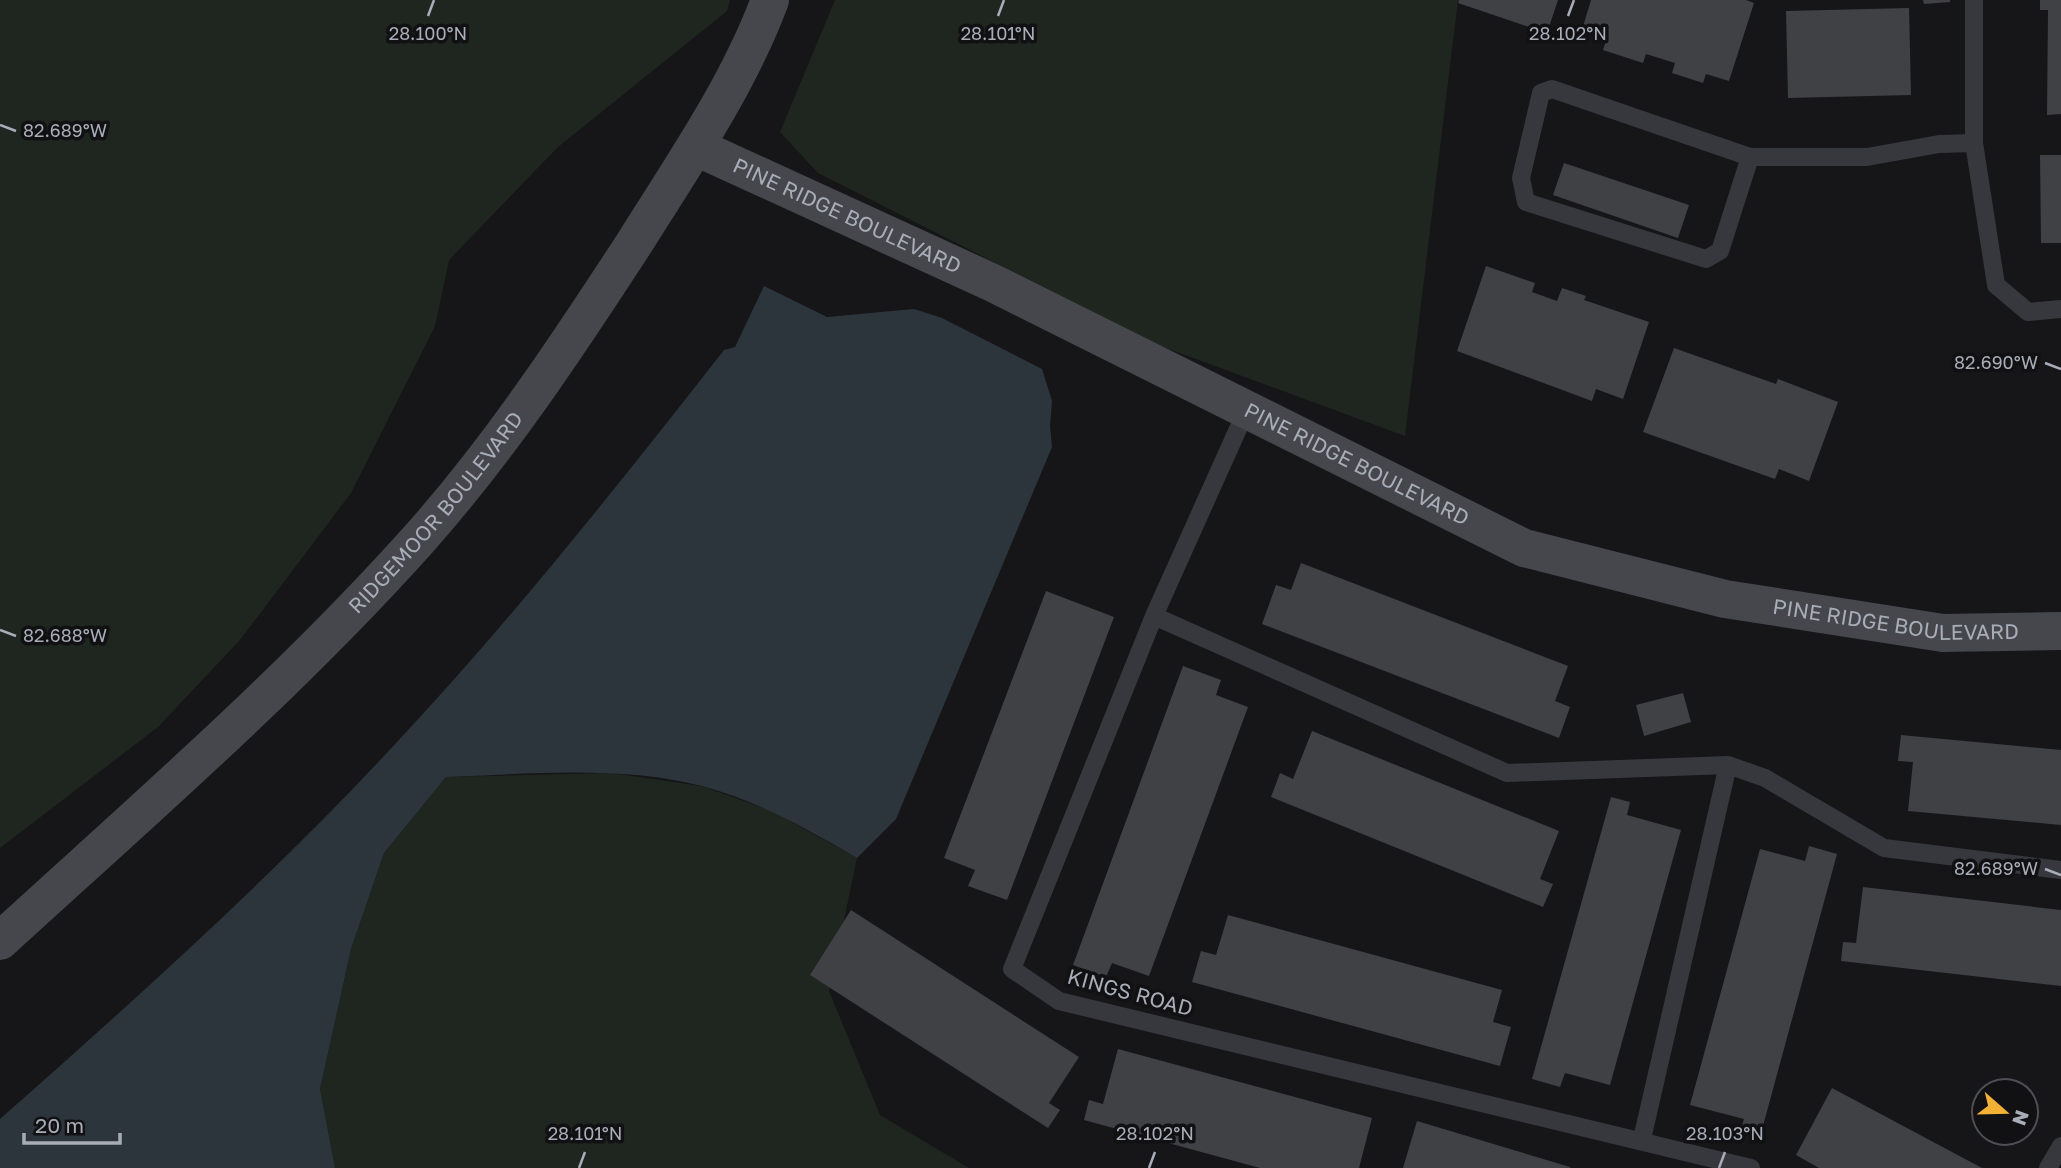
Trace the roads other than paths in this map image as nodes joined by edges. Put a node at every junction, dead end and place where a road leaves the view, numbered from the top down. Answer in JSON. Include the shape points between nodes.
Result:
{"nodes":[{"id":1,"x":770,"y":0,"type":"edge"},
{"id":2,"x":1974,"y":0,"type":"edge"},
{"id":3,"x":1974,"y":143,"type":"junction"},
{"id":4,"x":696,"y":147,"type":"junction"},
{"id":5,"x":1750,"y":157,"type":"junction"},
{"id":6,"x":2061,"y":309,"type":"edge"},
{"id":7,"x":1247,"y":410,"type":"junction"},
{"id":8,"x":1154,"y":616,"type":"junction"},
{"id":9,"x":2061,"y":631,"type":"edge"},
{"id":10,"x":1728,"y":765,"type":"junction"},
{"id":11,"x":2061,"y":870,"type":"edge"},
{"id":12,"x":0,"y":941,"type":"edge"},
{"id":13,"x":1642,"y":1139,"type":"junction"},
{"id":14,"x":2061,"y":1146,"type":"edge"},
{"id":15,"x":1751,"y":1168,"type":"edge"},
{"id":16,"x":2048,"y":1168,"type":"edge"}],
"edges":[{"from":1,"to":4,"type":"street","name":"RIDGEMOOR BOULEVARD","via":[[758,32]]},
{"from":2,"to":3,"type":"lane"},
{"from":3,"to":5,"type":"lane","via":[[1939,144],[1867,157]]},
{"from":3,"to":6,"type":"lane","via":[[1996,285],[2028,312]]},
{"from":4,"to":7,"type":"street","name":"PINE RIDGE BOULEVARD","via":[[993,283]]},
{"from":4,"to":12,"type":"street","name":"RIDGEMOOR BOULEVARD","via":[[517,419],[419,538],[310,656]]},
{"from":5,"to":5,"type":"lane","via":[[1552,89],[1541,93],[1521,178],[1526,202],[1706,259],[1720,251]]},
{"from":7,"to":8,"type":"lane","name":"KINGS ROAD"},
{"from":7,"to":9,"type":"street","name":"PINE RIDGE BOULEVARD","via":[[1524,548],[1725,598],[1943,633]]},
{"from":8,"to":10,"type":"lane","via":[[1507,773]]},
{"from":8,"to":13,"type":"lane","name":"KINGS ROAD","via":[[1012,969],[1059,1001]]},
{"from":10,"to":11,"type":"lane","via":[[1765,778],[1884,848]]},
{"from":10,"to":13,"type":"lane"},
{"from":13,"to":15,"type":"lane","name":"KINGS ROAD"},
{"from":14,"to":16,"type":"lane"}]}
